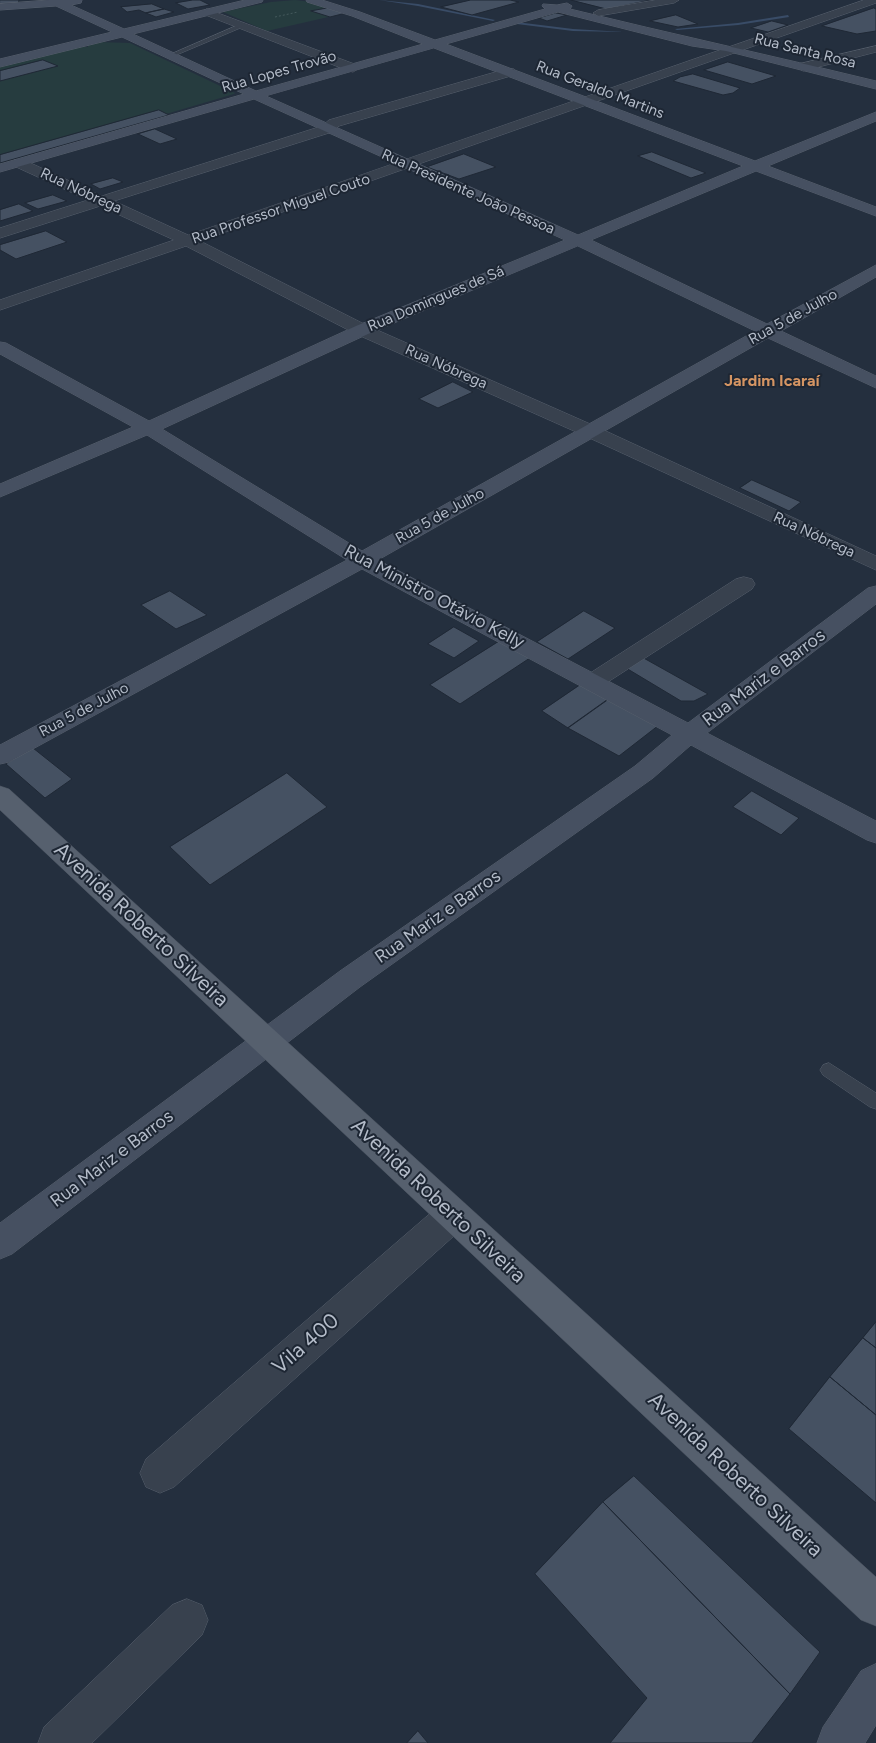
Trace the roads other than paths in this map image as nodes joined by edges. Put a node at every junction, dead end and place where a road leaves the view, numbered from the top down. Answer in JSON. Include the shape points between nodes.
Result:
{"nodes":[{"id":1,"x":91,"y":0,"type":"edge"},
{"id":2,"x":311,"y":0,"type":"edge"},
{"id":3,"x":674,"y":0,"type":"edge"},
{"id":4,"x":874,"y":0,"type":"edge"},
{"id":5,"x":252,"y":1,"type":"edge"},
{"id":6,"x":59,"y":2,"type":"junction"},
{"id":7,"x":541,"y":2,"type":"edge"},
{"id":8,"x":25,"y":3,"type":"edge"},
{"id":9,"x":0,"y":7,"type":"edge"},
{"id":10,"x":561,"y":7,"type":"junction"},
{"id":11,"x":207,"y":12,"type":"junction"},
{"id":12,"x":598,"y":13,"type":"junction"},
{"id":13,"x":243,"y":25,"type":"junction"},
{"id":14,"x":123,"y":32,"type":"junction"},
{"id":15,"x":434,"y":44,"type":"junction"},
{"id":16,"x":729,"y":49,"type":"junction"},
{"id":17,"x":876,"y":49,"type":"edge"},
{"id":18,"x":172,"y":55,"type":"junction"},
{"id":19,"x":0,"y":63,"type":"edge"},
{"id":20,"x":803,"y":67,"type":"junction"},
{"id":21,"x":353,"y":68,"type":"junction"},
{"id":22,"x":510,"y":72,"type":"junction"},
{"id":23,"x":876,"y":85,"type":"edge"},
{"id":24,"x":256,"y":95,"type":"junction"},
{"id":25,"x":588,"y":102,"type":"junction"},
{"id":26,"x":876,"y":116,"type":"edge"},
{"id":27,"x":327,"y":129,"type":"junction"},
{"id":28,"x":19,"y":163,"type":"junction"},
{"id":29,"x":407,"y":165,"type":"junction"},
{"id":30,"x":757,"y":165,"type":"junction"},
{"id":31,"x":0,"y":168,"type":"edge"},
{"id":32,"x":102,"y":201,"type":"junction"},
{"id":33,"x":876,"y":212,"type":"edge"},
{"id":34,"x":0,"y":233,"type":"edge"},
{"id":35,"x":578,"y":240,"type":"junction"},
{"id":36,"x":188,"y":241,"type":"junction"},
{"id":37,"x":876,"y":270,"type":"edge"},
{"id":38,"x":0,"y":306,"type":"edge"},
{"id":39,"x":362,"y":330,"type":"junction"},
{"id":40,"x":767,"y":332,"type":"junction"},
{"id":41,"x":0,"y":347,"type":"edge"},
{"id":42,"x":876,"y":383,"type":"edge"},
{"id":43,"x":148,"y":428,"type":"junction"},
{"id":44,"x":590,"y":431,"type":"junction"},
{"id":45,"x":0,"y":491,"type":"edge"},
{"id":46,"x":362,"y":560,"type":"junction"},
{"id":47,"x":876,"y":564,"type":"edge"},
{"id":48,"x":744,"y":584,"type":"dead end"},
{"id":49,"x":876,"y":593,"type":"edge"},
{"id":50,"x":592,"y":682,"type":"junction"},
{"id":51,"x":689,"y":734,"type":"junction"},
{"id":52,"x":0,"y":756,"type":"edge"},
{"id":53,"x":0,"y":795,"type":"edge"},
{"id":54,"x":876,"y":833,"type":"edge"},
{"id":55,"x":268,"y":1042,"type":"junction"},
{"id":56,"x":829,"y":1070,"type":"dead end"},
{"id":57,"x":876,"y":1102,"type":"edge"},
{"id":58,"x":453,"y":1215,"type":"junction"},
{"id":59,"x":0,"y":1243,"type":"edge"},
{"id":60,"x":160,"y":1473,"type":"dead end"},
{"id":61,"x":876,"y":1605,"type":"edge"},
{"id":62,"x":187,"y":1620,"type":"dead end"},
{"id":63,"x":876,"y":1686,"type":"edge"},
{"id":64,"x":60,"y":1743,"type":"edge"},
{"id":65,"x":839,"y":1743,"type":"edge"}],
"edges":[{"from":1,"to":6,"type":"street"},
{"from":2,"to":15,"type":"street","name":"Rua Geraldo Martins"},
{"from":3,"to":12,"type":"street"},
{"from":4,"to":16,"type":"street","name":"Rua Professor Miguel Couto"},
{"from":5,"to":11,"type":"street"},
{"from":6,"to":8,"type":"street"},
{"from":6,"to":14,"type":"street","name":"Rua Presidente João Pessoa"},
{"from":7,"to":10,"type":"street","name":"Rua Santa Rosa"},
{"from":8,"to":9,"type":"street"},
{"from":10,"to":12,"type":"street","name":"Rua Santa Rosa"},
{"from":10,"to":15,"type":"street","name":"Rua Lopes Trovão"},
{"from":10,"to":16,"type":"street","name":"Rua Santa Rosa","via":[[692,43]]},
{"from":11,"to":13,"type":"street"},
{"from":11,"to":14,"type":"street"},
{"from":12,"to":16,"type":"street","name":"Rua Santa Rosa"},
{"from":13,"to":18,"type":"lane"},
{"from":13,"to":21,"type":"street"},
{"from":14,"to":18,"type":"street","name":"Rua Presidente João Pessoa"},
{"from":14,"to":19,"type":"street"},
{"from":15,"to":21,"type":"street","name":"Rua Lopes Trovão"},
{"from":15,"to":22,"type":"street","name":"Rua Geraldo Martins"},
{"from":16,"to":20,"type":"street","name":"Rua Santa Rosa"},
{"from":16,"to":25,"type":"street","name":"Rua Professor Miguel Couto"},
{"from":17,"to":20,"type":"street"},
{"from":18,"to":24,"type":"street","name":"Rua Presidente João Pessoa"},
{"from":20,"to":23,"type":"street","name":"Rua Santa Rosa"},
{"from":21,"to":24,"type":"street","name":"Rua Lopes Trovão"},
{"from":22,"to":25,"type":"street","name":"Rua Geraldo Martins"},
{"from":22,"to":27,"type":"street","via":[[334,123]]},
{"from":24,"to":27,"type":"street","name":"Rua Presidente João Pessoa"},
{"from":24,"to":28,"type":"street","name":"Rua Lopes Trovão"},
{"from":25,"to":29,"type":"street","name":"Rua Professor Miguel Couto"},
{"from":25,"to":30,"type":"street","name":"Rua Geraldo Martins"},
{"from":26,"to":30,"type":"street","name":"Rua Domingues de Sá"},
{"from":27,"to":29,"type":"street","name":"Rua Presidente João Pessoa"},
{"from":27,"to":32,"type":"street"},
{"from":28,"to":31,"type":"street","name":"Rua Lopes Trovão"},
{"from":28,"to":32,"type":"street","name":"Rua Nóbrega"},
{"from":29,"to":35,"type":"street","name":"Rua Presidente João Pessoa"},
{"from":29,"to":36,"type":"street","name":"Rua Professor Miguel Couto"},
{"from":30,"to":33,"type":"street","name":"Rua Geraldo Martins"},
{"from":30,"to":35,"type":"street","name":"Rua Domingues de Sá"},
{"from":32,"to":34,"type":"street"},
{"from":32,"to":36,"type":"street","name":"Rua Nóbrega"},
{"from":35,"to":39,"type":"street","name":"Rua Domingues de Sá"},
{"from":35,"to":40,"type":"street","name":"Rua Presidente João Pessoa"},
{"from":36,"to":38,"type":"street","name":"Rua Professor Miguel Couto"},
{"from":36,"to":39,"type":"street","name":"Rua Nóbrega"},
{"from":37,"to":40,"type":"street","name":"Rua 5 de Julho"},
{"from":39,"to":43,"type":"street","name":"Rua Domingues de Sá"},
{"from":39,"to":44,"type":"street","name":"Rua Nóbrega"},
{"from":40,"to":42,"type":"street","name":"Rua Presidente João Pessoa"},
{"from":40,"to":44,"type":"street","name":"Rua 5 de Julho"},
{"from":41,"to":43,"type":"street","name":"Rua Ministro Otávio Kelly"},
{"from":43,"to":45,"type":"street","name":"Rua Domingues de Sá"},
{"from":43,"to":46,"type":"street","name":"Rua Ministro Otávio Kelly"},
{"from":44,"to":46,"type":"street","name":"Rua 5 de Julho"},
{"from":44,"to":47,"type":"street","name":"Rua Nóbrega"},
{"from":46,"to":50,"type":"street","name":"Rua Ministro Otávio Kelly"},
{"from":46,"to":52,"type":"street","name":"Rua 5 de Julho"},
{"from":48,"to":50,"type":"street"},
{"from":49,"to":51,"type":"street","name":"Rua Mariz e Barros"},
{"from":50,"to":51,"type":"street","name":"Rua Ministro Otávio Kelly"},
{"from":51,"to":54,"type":"street","name":"Rua Ministro Otávio Kelly"},
{"from":51,"to":55,"type":"street","name":"Rua Mariz e Barros","via":[[644,772],[350,979]]},
{"from":53,"to":55,"type":"main road","name":"Avenida Roberto Silveira"},
{"from":55,"to":58,"type":"main road","name":"Avenida Roberto Silveira"},
{"from":55,"to":59,"type":"street","name":"Rua Mariz e Barros"},
{"from":56,"to":57,"type":"lane"},
{"from":58,"to":60,"type":"street","name":"Vila 400"},
{"from":58,"to":61,"type":"main road","name":"Avenida Roberto Silveira"},
{"from":62,"to":64,"type":"street"},
{"from":63,"to":65,"type":"street"}]}
